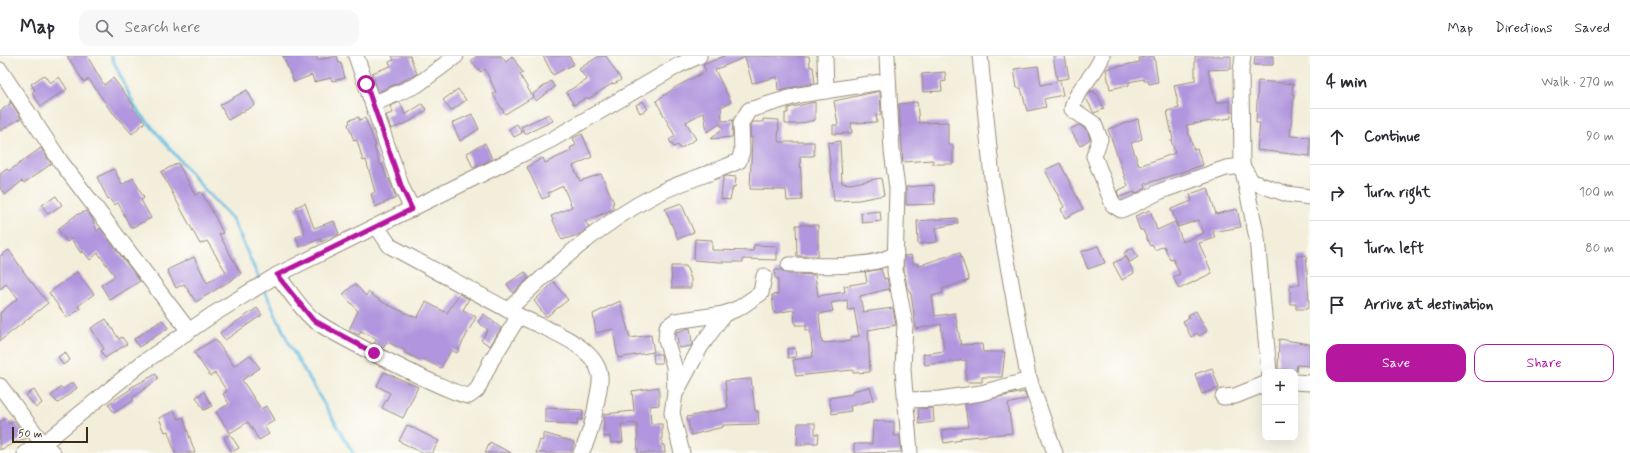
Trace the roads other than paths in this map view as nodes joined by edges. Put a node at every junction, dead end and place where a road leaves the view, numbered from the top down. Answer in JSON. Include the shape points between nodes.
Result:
{"nodes":[{"id":1,"x":356,"y":56,"type":"edge"},
{"id":2,"x":456,"y":56,"type":"edge"},
{"id":3,"x":700,"y":56,"type":"edge"},
{"id":4,"x":825,"y":56,"type":"edge"},
{"id":5,"x":887,"y":56,"type":"edge"},
{"id":6,"x":980,"y":56,"type":"edge"},
{"id":7,"x":1102,"y":56,"type":"edge"},
{"id":8,"x":1243,"y":56,"type":"edge"},
{"id":9,"x":0,"y":70,"type":"edge"},
{"id":10,"x":888,"y":81,"type":"junction"},
{"id":11,"x":826,"y":91,"type":"junction"},
{"id":12,"x":373,"y":104,"type":"junction"},
{"id":13,"x":1242,"y":166,"type":"junction"},
{"id":14,"x":1310,"y":197,"type":"edge"},
{"id":15,"x":412,"y":209,"type":"junction"},
{"id":16,"x":377,"y":227,"type":"junction"},
{"id":17,"x":896,"y":253,"type":"junction"},
{"id":18,"x":789,"y":265,"type":"dead end"},
{"id":19,"x":764,"y":276,"type":"dead end"},
{"id":20,"x":273,"y":277,"type":"junction"},
{"id":21,"x":513,"y":313,"type":"junction"},
{"id":22,"x":724,"y":314,"type":"junction"},
{"id":23,"x":189,"y":331,"type":"junction"},
{"id":24,"x":1269,"y":369,"type":"edge"},
{"id":25,"x":1030,"y":380,"type":"junction"},
{"id":26,"x":1298,"y":382,"type":"edge"},
{"id":27,"x":1310,"y":383,"type":"edge"},
{"id":28,"x":1262,"y":385,"type":"edge"},
{"id":29,"x":1,"y":389,"type":"edge"},
{"id":30,"x":675,"y":394,"type":"junction"},
{"id":31,"x":1223,"y":397,"type":"dead end"},
{"id":32,"x":905,"y":400,"type":"junction"},
{"id":33,"x":48,"y":448,"type":"edge"},
{"id":34,"x":25,"y":453,"type":"edge"},
{"id":35,"x":581,"y":453,"type":"edge"},
{"id":36,"x":682,"y":453,"type":"edge"},
{"id":37,"x":910,"y":453,"type":"edge"},
{"id":38,"x":1055,"y":453,"type":"edge"}],
"edges":[{"from":1,"to":12,"type":"street"},
{"from":2,"to":12,"type":"street","via":[[417,85]]},
{"from":3,"to":15,"type":"street","via":[[679,65],[551,140]]},
{"from":4,"to":11,"type":"street"},
{"from":5,"to":10,"type":"street"},
{"from":6,"to":25,"type":"street","via":[[992,178]]},
{"from":7,"to":13,"type":"street","via":[[1079,89],[1072,109],[1094,124],[1100,139],[1094,156],[1113,205],[1121,210],[1161,191],[1226,168]]},
{"from":8,"to":13,"type":"street"},
{"from":9,"to":23,"type":"street","via":[[61,162]]},
{"from":10,"to":11,"type":"street"},
{"from":10,"to":17,"type":"street","via":[[897,188]]},
{"from":11,"to":21,"type":"street","via":[[799,95],[749,110],[741,123],[742,151],[739,161],[658,194],[624,213],[554,266]]},
{"from":12,"to":15,"type":"street","via":[[402,188]]},
{"from":13,"to":14,"type":"street","via":[[1252,182],[1287,194]]},
{"from":13,"to":24,"type":"street","via":[[1257,238]]},
{"from":15,"to":16,"type":"street"},
{"from":16,"to":20,"type":"street"},
{"from":16,"to":21,"type":"street","via":[[390,246]]},
{"from":17,"to":18,"type":"street","via":[[880,261],[827,266]]},
{"from":17,"to":32,"type":"street","via":[[895,271],[905,324]]},
{"from":19,"to":22,"type":"street","via":[[761,294],[740,308]]},
{"from":20,"to":21,"type":"street","via":[[313,320],[374,353],[464,396],[469,396],[477,390]]},
{"from":20,"to":23,"type":"street"},
{"from":21,"to":35,"type":"street","via":[[564,338],[587,352],[596,362],[600,377],[596,408],[589,438]]},
{"from":22,"to":30,"type":"street","via":[[701,346]]},
{"from":22,"to":30,"type":"street","via":[[675,321],[667,326],[666,340],[674,366]]},
{"from":23,"to":33,"type":"street","via":[[141,364]]},
{"from":25,"to":32,"type":"street","via":[[974,394],[940,399]]},
{"from":25,"to":38,"type":"street"},
{"from":26,"to":27,"type":"street"},
{"from":28,"to":31,"type":"street","via":[[1235,396]]},
{"from":29,"to":33,"type":"street"},
{"from":30,"to":36,"type":"street","via":[[672,413]]},
{"from":32,"to":37,"type":"street"},
{"from":33,"to":34,"type":"street"}]}
